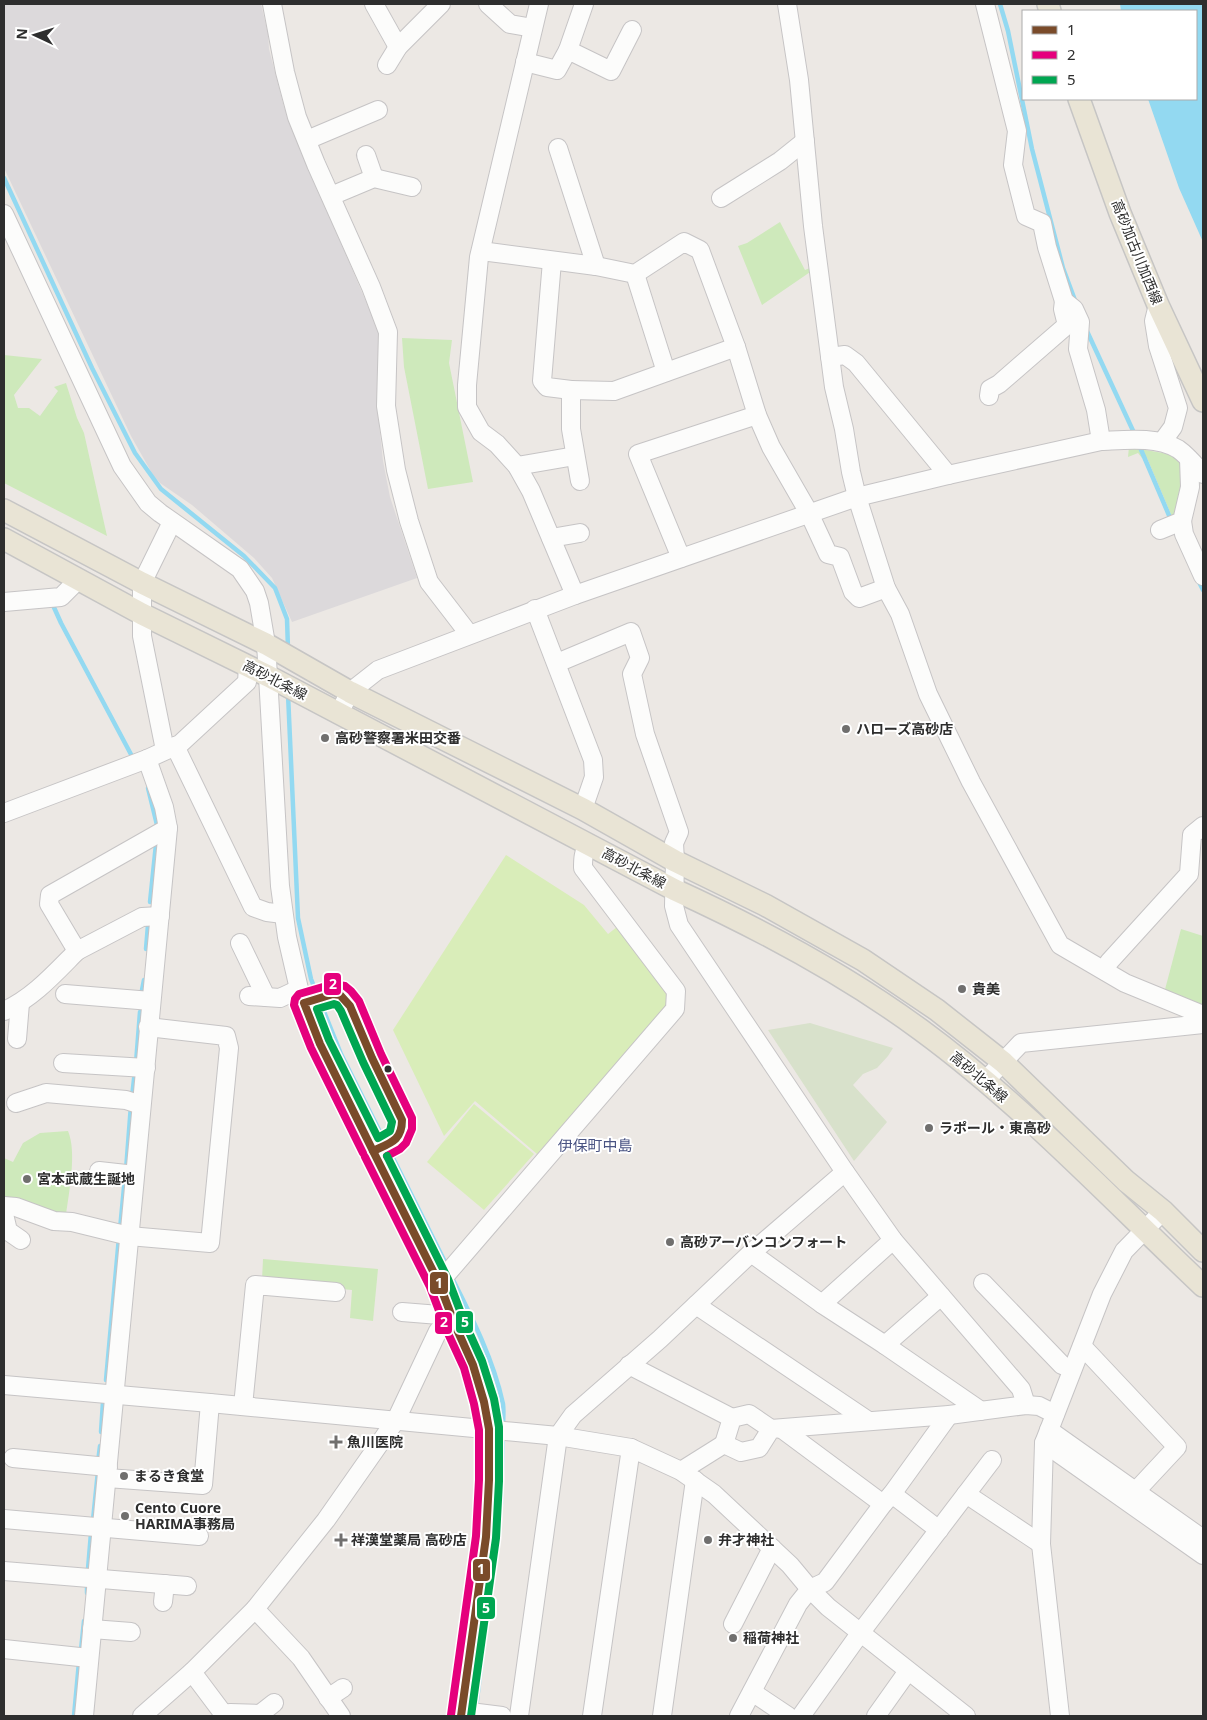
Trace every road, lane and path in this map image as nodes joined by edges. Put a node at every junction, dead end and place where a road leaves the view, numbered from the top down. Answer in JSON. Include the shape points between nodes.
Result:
{"nodes":[{"id":1,"x":272,"y":4,"type":"edge"},
{"id":2,"x":374,"y":4,"type":"edge"},
{"id":3,"x":441,"y":4,"type":"edge"},
{"id":4,"x":488,"y":4,"type":"edge"},
{"id":5,"x":540,"y":4,"type":"edge"},
{"id":6,"x":584,"y":4,"type":"edge"},
{"id":7,"x":787,"y":4,"type":"edge"},
{"id":8,"x":985,"y":4,"type":"edge"},
{"id":9,"x":533,"y":28,"type":"junction"},
{"id":10,"x":632,"y":30,"type":"dead end"},
{"id":11,"x":398,"y":47,"type":"junction"},
{"id":12,"x":568,"y":50,"type":"junction"},
{"id":13,"x":525,"y":62,"type":"junction"},
{"id":14,"x":387,"y":65,"type":"dead end"},
{"id":15,"x":1079,"y":100,"type":"edge"},
{"id":16,"x":378,"y":110,"type":"dead end"},
{"id":17,"x":307,"y":140,"type":"junction"},
{"id":18,"x":805,"y":141,"type":"junction"},
{"id":19,"x":558,"y":148,"type":"dead end"},
{"id":20,"x":366,"y":155,"type":"dead end"},
{"id":21,"x":374,"y":178,"type":"junction"},
{"id":22,"x":412,"y":187,"type":"dead end"},
{"id":23,"x":331,"y":196,"type":"junction"},
{"id":24,"x":722,"y":198,"type":"dead end"},
{"id":25,"x":4,"y":214,"type":"edge"},
{"id":26,"x":481,"y":251,"type":"junction"},
{"id":27,"x":552,"y":261,"type":"junction"},
{"id":28,"x":596,"y":266,"type":"junction"},
{"id":29,"x":635,"y":274,"type":"junction"},
{"id":30,"x":1064,"y":301,"type":"junction"},
{"id":31,"x":1158,"y":305,"type":"junction"},
{"id":32,"x":1067,"y":325,"type":"junction"},
{"id":33,"x":736,"y":347,"type":"junction"},
{"id":34,"x":1078,"y":349,"type":"junction"},
{"id":35,"x":830,"y":357,"type":"junction"},
{"id":36,"x":666,"y":372,"type":"junction"},
{"id":37,"x":571,"y":390,"type":"junction"},
{"id":38,"x":989,"y":396,"type":"dead end"},
{"id":39,"x":1203,"y":401,"type":"edge"},
{"id":40,"x":757,"y":415,"type":"junction"},
{"id":41,"x":1101,"y":442,"type":"junction"},
{"id":42,"x":1153,"y":442,"type":"junction"},
{"id":43,"x":575,"y":456,"type":"junction"},
{"id":44,"x":1189,"y":459,"type":"junction"},
{"id":45,"x":517,"y":466,"type":"junction"},
{"id":46,"x":1203,"y":474,"type":"edge"},
{"id":47,"x":948,"y":475,"type":"junction"},
{"id":48,"x":580,"y":481,"type":"dead end"},
{"id":49,"x":857,"y":497,"type":"junction"},
{"id":50,"x":4,"y":510,"type":"edge"},
{"id":51,"x":809,"y":513,"type":"junction"},
{"id":52,"x":172,"y":522,"type":"junction"},
{"id":53,"x":580,"y":533,"type":"dead end"},
{"id":54,"x":551,"y":538,"type":"junction"},
{"id":55,"x":4,"y":539,"type":"edge"},
{"id":56,"x":681,"y":558,"type":"junction"},
{"id":57,"x":1203,"y":576,"type":"edge"},
{"id":58,"x":78,"y":579,"type":"junction"},
{"id":59,"x":142,"y":583,"type":"junction"},
{"id":60,"x":886,"y":588,"type":"junction"},
{"id":61,"x":575,"y":595,"type":"junction"},
{"id":62,"x":4,"y":602,"type":"edge"},
{"id":63,"x":535,"y":609,"type":"junction"},
{"id":64,"x":142,"y":614,"type":"junction"},
{"id":65,"x":469,"y":634,"type":"junction"},
{"id":66,"x":266,"y":644,"type":"junction"},
{"id":67,"x":557,"y":663,"type":"junction"},
{"id":68,"x":248,"y":666,"type":"junction"},
{"id":69,"x":268,"y":676,"type":"junction"},
{"id":70,"x":350,"y":692,"type":"junction"},
{"id":71,"x":339,"y":713,"type":"junction"},
{"id":72,"x":170,"y":748,"type":"junction"},
{"id":73,"x":147,"y":758,"type":"junction"},
{"id":74,"x":583,"y":809,"type":"junction"},
{"id":75,"x":4,"y":813,"type":"edge"},
{"id":76,"x":1203,"y":826,"type":"edge"},
{"id":77,"x":161,"y":832,"type":"junction"},
{"id":78,"x":589,"y":844,"type":"junction"},
{"id":79,"x":675,"y":861,"type":"junction"},
{"id":80,"x":675,"y":890,"type":"junction"},
{"id":81,"x":283,"y":914,"type":"junction"},
{"id":82,"x":152,"y":916,"type":"junction"},
{"id":83,"x":240,"y":943,"type":"dead end"},
{"id":84,"x":77,"y":951,"type":"junction"},
{"id":85,"x":1105,"y":972,"type":"junction"},
{"id":86,"x":299,"y":989,"type":"junction"},
{"id":87,"x":65,"y":994,"type":"dead end"},
{"id":88,"x":144,"y":1001,"type":"junction"},
{"id":89,"x":12,"y":1007,"type":"edge"},
{"id":90,"x":1203,"y":1014,"type":"edge"},
{"id":91,"x":1203,"y":1024,"type":"edge"},
{"id":92,"x":148,"y":1027,"type":"junction"},
{"id":93,"x":16,"y":1039,"type":"dead end"},
{"id":94,"x":1003,"y":1062,"type":"junction"},
{"id":95,"x":64,"y":1063,"type":"dead end"},
{"id":96,"x":138,"y":1067,"type":"junction"},
{"id":97,"x":985,"y":1081,"type":"junction"},
{"id":98,"x":16,"y":1103,"type":"dead end"},
{"id":99,"x":134,"y":1103,"type":"junction"},
{"id":100,"x":99,"y":1171,"type":"dead end"},
{"id":101,"x":846,"y":1172,"type":"junction"},
{"id":102,"x":135,"y":1175,"type":"junction"},
{"id":103,"x":4,"y":1206,"type":"edge"},
{"id":104,"x":1162,"y":1212,"type":"junction"},
{"id":105,"x":4,"y":1214,"type":"edge"},
{"id":106,"x":1144,"y":1230,"type":"junction"},
{"id":107,"x":129,"y":1236,"type":"junction"},
{"id":108,"x":21,"y":1240,"type":"dead end"},
{"id":109,"x":893,"y":1240,"type":"junction"},
{"id":110,"x":1203,"y":1251,"type":"edge"},
{"id":111,"x":751,"y":1253,"type":"junction"},
{"id":112,"x":438,"y":1282,"type":"junction"},
{"id":113,"x":983,"y":1283,"type":"dead end"},
{"id":114,"x":1203,"y":1286,"type":"edge"},
{"id":115,"x":336,"y":1292,"type":"dead end"},
{"id":116,"x":941,"y":1296,"type":"junction"},
{"id":117,"x":822,"y":1304,"type":"junction"},
{"id":118,"x":696,"y":1305,"type":"junction"},
{"id":119,"x":402,"y":1312,"type":"dead end"},
{"id":120,"x":453,"y":1321,"type":"junction"},
{"id":121,"x":885,"y":1345,"type":"junction"},
{"id":122,"x":1082,"y":1346,"type":"junction"},
{"id":123,"x":629,"y":1365,"type":"junction"},
{"id":124,"x":1072,"y":1369,"type":"junction"},
{"id":125,"x":4,"y":1385,"type":"edge"},
{"id":126,"x":115,"y":1394,"type":"junction"},
{"id":127,"x":210,"y":1403,"type":"junction"},
{"id":128,"x":1026,"y":1405,"type":"junction"},
{"id":129,"x":243,"y":1406,"type":"junction"},
{"id":130,"x":981,"y":1411,"type":"junction"},
{"id":131,"x":949,"y":1415,"type":"junction"},
{"id":132,"x":732,"y":1418,"type":"junction"},
{"id":133,"x":396,"y":1420,"type":"junction"},
{"id":134,"x":867,"y":1420,"type":"junction"},
{"id":135,"x":489,"y":1429,"type":"junction"},
{"id":136,"x":776,"y":1429,"type":"junction"},
{"id":137,"x":1050,"y":1429,"type":"junction"},
{"id":138,"x":558,"y":1436,"type":"junction"},
{"id":139,"x":724,"y":1444,"type":"junction"},
{"id":140,"x":630,"y":1448,"type":"junction"},
{"id":141,"x":13,"y":1458,"type":"dead end"},
{"id":142,"x":992,"y":1460,"type":"dead end"},
{"id":143,"x":102,"y":1470,"type":"junction"},
{"id":144,"x":688,"y":1476,"type":"junction"},
{"id":145,"x":1135,"y":1492,"type":"junction"},
{"id":146,"x":966,"y":1494,"type":"junction"},
{"id":147,"x":888,"y":1499,"type":"junction"},
{"id":148,"x":4,"y":1519,"type":"edge"},
{"id":149,"x":102,"y":1527,"type":"junction"},
{"id":150,"x":1177,"y":1529,"type":"junction"},
{"id":151,"x":939,"y":1530,"type":"junction"},
{"id":152,"x":199,"y":1536,"type":"dead end"},
{"id":153,"x":1203,"y":1539,"type":"edge"},
{"id":154,"x":1041,"y":1544,"type":"junction"},
{"id":155,"x":772,"y":1548,"type":"junction"},
{"id":156,"x":1203,"y":1555,"type":"edge"},
{"id":157,"x":4,"y":1570,"type":"edge"},
{"id":158,"x":97,"y":1578,"type":"junction"},
{"id":159,"x":164,"y":1584,"type":"junction"},
{"id":160,"x":187,"y":1586,"type":"dead end"},
{"id":161,"x":810,"y":1589,"type":"junction"},
{"id":162,"x":163,"y":1602,"type":"dead end"},
{"id":163,"x":255,"y":1609,"type":"junction"},
{"id":164,"x":733,"y":1624,"type":"dead end"},
{"id":165,"x":92,"y":1629,"type":"junction"},
{"id":166,"x":131,"y":1632,"type":"dead end"},
{"id":167,"x":861,"y":1632,"type":"junction"},
{"id":168,"x":4,"y":1649,"type":"edge"},
{"id":169,"x":89,"y":1658,"type":"junction"},
{"id":170,"x":908,"y":1671,"type":"junction"},
{"id":171,"x":192,"y":1672,"type":"junction"},
{"id":172,"x":343,"y":1688,"type":"dead end"},
{"id":173,"x":752,"y":1692,"type":"junction"},
{"id":174,"x":328,"y":1698,"type":"junction"},
{"id":175,"x":274,"y":1702,"type":"dead end"},
{"id":176,"x":462,"y":1714,"type":"edge"},
{"id":177,"x":958,"y":1714,"type":"edge"},
{"id":178,"x":261,"y":1715,"type":"edge"},
{"id":179,"x":84,"y":1716,"type":"edge"},
{"id":180,"x":142,"y":1716,"type":"edge"},
{"id":181,"x":341,"y":1716,"type":"edge"},
{"id":182,"x":502,"y":1716,"type":"edge"},
{"id":183,"x":519,"y":1716,"type":"edge"},
{"id":184,"x":592,"y":1716,"type":"edge"},
{"id":185,"x":662,"y":1716,"type":"edge"},
{"id":186,"x":739,"y":1716,"type":"edge"},
{"id":187,"x":788,"y":1716,"type":"edge"},
{"id":188,"x":801,"y":1716,"type":"edge"},
{"id":189,"x":876,"y":1716,"type":"edge"},
{"id":190,"x":1060,"y":1716,"type":"edge"}],
"edges":[{"from":1,"to":17,"type":"street","via":[[284,72]]},
{"from":2,"to":11,"type":"street"},
{"from":3,"to":11,"type":"street"},
{"from":4,"to":9,"type":"street","via":[[510,24]]},
{"from":5,"to":9,"type":"street"},
{"from":6,"to":12,"type":"street"},
{"from":7,"to":18,"type":"street"},
{"from":8,"to":30,"type":"street","via":[[1017,131],[1013,166],[1026,216],[1042,224]]},
{"from":9,"to":13,"type":"street"},
{"from":10,"to":12,"type":"street","via":[[611,71]]},
{"from":11,"to":14,"type":"street"},
{"from":12,"to":13,"type":"street","via":[[557,70]]},
{"from":13,"to":26,"type":"street"},
{"from":15,"to":31,"type":"main road","name":"高砂加古川加西線","via":[[1120,213]]},
{"from":16,"to":17,"type":"street"},
{"from":17,"to":23,"type":"street"},
{"from":18,"to":24,"type":"street"},
{"from":18,"to":35,"type":"street"},
{"from":19,"to":28,"type":"street"},
{"from":20,"to":21,"type":"street"},
{"from":21,"to":22,"type":"street"},
{"from":21,"to":23,"type":"street"},
{"from":23,"to":65,"type":"street","via":[[388,332],[386,406],[396,470],[426,573],[429,582]]},
{"from":25,"to":52,"type":"street","via":[[122,466],[148,503]]},
{"from":26,"to":27,"type":"street"},
{"from":26,"to":45,"type":"street","via":[[467,407],[481,432]]},
{"from":27,"to":28,"type":"street"},
{"from":27,"to":37,"type":"street","via":[[542,380],[547,387]]},
{"from":28,"to":29,"type":"street"},
{"from":29,"to":33,"type":"street","via":[[684,242],[700,250]]},
{"from":29,"to":36,"type":"street"},
{"from":30,"to":32,"type":"street"},
{"from":30,"to":34,"type":"street","via":[[1074,309],[1080,322]]},
{"from":31,"to":39,"type":"main road","name":"高砂加古川加西線"},
{"from":31,"to":42,"type":"street","via":[[1154,321],[1158,346],[1178,408],[1173,426]]},
{"from":32,"to":34,"type":"street"},
{"from":32,"to":38,"type":"street","via":[[990,389]]},
{"from":33,"to":36,"type":"street"},
{"from":33,"to":40,"type":"street"},
{"from":34,"to":41,"type":"street","via":[[1096,410]]},
{"from":35,"to":47,"type":"street","via":[[844,354],[856,363]]},
{"from":35,"to":49,"type":"street"},
{"from":36,"to":37,"type":"street","via":[[614,391]]},
{"from":37,"to":43,"type":"street"},
{"from":40,"to":51,"type":"street","via":[[771,447]]},
{"from":40,"to":56,"type":"street","via":[[638,454]]},
{"from":41,"to":42,"type":"street"},
{"from":41,"to":47,"type":"street"},
{"from":42,"to":44,"type":"street","via":[[1177,449]]},
{"from":43,"to":45,"type":"street"},
{"from":43,"to":48,"type":"street"},
{"from":44,"to":46,"type":"street"},
{"from":44,"to":57,"type":"street","via":[[1190,487],[1171,525],[1184,534]]},
{"from":45,"to":54,"type":"street"},
{"from":47,"to":49,"type":"street"},
{"from":49,"to":51,"type":"street"},
{"from":49,"to":60,"type":"street"},
{"from":50,"to":59,"type":"main road","name":"高砂北条線"},
{"from":51,"to":56,"type":"street"},
{"from":51,"to":60,"type":"street","via":[[828,554],[840,557],[853,592],[859,598]]},
{"from":52,"to":59,"type":"street"},
{"from":52,"to":66,"type":"street","via":[[240,569],[259,603]]},
{"from":53,"to":54,"type":"street"},
{"from":54,"to":61,"type":"street"},
{"from":55,"to":58,"type":"main road","name":"高砂北条線"},
{"from":56,"to":61,"type":"street"},
{"from":58,"to":62,"type":"street","via":[[62,597]]},
{"from":58,"to":64,"type":"main road","name":"高砂北条線"},
{"from":59,"to":64,"type":"street"},
{"from":59,"to":66,"type":"main road","name":"高砂北条線"},
{"from":60,"to":85,"type":"street","via":[[900,614],[928,694],[971,782],[1055,937],[1060,945]]},
{"from":61,"to":63,"type":"street"},
{"from":63,"to":65,"type":"street"},
{"from":63,"to":67,"type":"street"},
{"from":64,"to":68,"type":"main road","name":"高砂北条線"},
{"from":64,"to":72,"type":"street","via":[[142,636]]},
{"from":65,"to":70,"type":"street","via":[[378,670]]},
{"from":66,"to":69,"type":"street"},
{"from":66,"to":70,"type":"main road","name":"高砂北条線"},
{"from":67,"to":74,"type":"street","via":[[593,760],[594,777]]},
{"from":67,"to":79,"type":"street","via":[[631,632],[640,658],[632,674],[646,734],[679,832],[674,842]]},
{"from":68,"to":69,"type":"main road","name":"高砂北条線"},
{"from":68,"to":72,"type":"street","via":[[247,682],[180,744]]},
{"from":69,"to":71,"type":"main road","name":"高砂北条線"},
{"from":69,"to":81,"type":"street"},
{"from":70,"to":71,"type":"street"},
{"from":70,"to":74,"type":"main road","name":"高砂北条線"},
{"from":71,"to":78,"type":"main road","name":"高砂北条線"},
{"from":72,"to":73,"type":"street"},
{"from":72,"to":81,"type":"street","via":[[253,907]]},
{"from":73,"to":75,"type":"street"},
{"from":73,"to":77,"type":"street","via":[[164,807]]},
{"from":74,"to":79,"type":"main road","name":"高砂北条線"},
{"from":76,"to":85,"type":"street","via":[[1192,835],[1189,874],[1109,962]]},
{"from":77,"to":82,"type":"street"},
{"from":77,"to":84,"type":"street","via":[[50,895],[49,904]]},
{"from":78,"to":80,"type":"main road","name":"高砂北条線"},
{"from":78,"to":112,"type":"street","via":[[583,857],[583,868],[676,991],[675,1009]]},
{"from":79,"to":80,"type":"street"},
{"from":79,"to":94,"type":"main road","name":"高砂北条線","via":[[765,905],[863,960],[937,1010]]},
{"from":80,"to":97,"type":"main road","name":"高砂北条線","via":[[740,920],[862,990],[921,1030]]},
{"from":80,"to":101,"type":"street","via":[[674,906],[679,925]]},
{"from":81,"to":86,"type":"street"},
{"from":82,"to":84,"type":"street"},
{"from":82,"to":88,"type":"street"},
{"from":83,"to":86,"type":"street","via":[[257,996],[280,998]]},
{"from":84,"to":89,"type":"street","via":[[51,978]]},
{"from":85,"to":90,"type":"street"},
{"from":86,"to":112,"type":"street","via":[[320,1044]]},
{"from":87,"to":88,"type":"street"},
{"from":88,"to":92,"type":"street"},
{"from":89,"to":93,"type":"street"},
{"from":91,"to":94,"type":"street","via":[[1021,1044]]},
{"from":92,"to":96,"type":"street"},
{"from":92,"to":107,"type":"street","via":[[226,1036],[229,1048],[210,1243]]},
{"from":94,"to":97,"type":"street"},
{"from":94,"to":104,"type":"main road","name":"高砂北条線"},
{"from":95,"to":96,"type":"street"},
{"from":96,"to":99,"type":"street"},
{"from":97,"to":106,"type":"main road","name":"高砂北条線"},
{"from":98,"to":99,"type":"street","via":[[46,1093]]},
{"from":99,"to":102,"type":"street"},
{"from":100,"to":102,"type":"street"},
{"from":101,"to":109,"type":"street"},
{"from":101,"to":111,"type":"street"},
{"from":102,"to":107,"type":"street"},
{"from":103,"to":107,"type":"street","via":[[54,1221],[72,1222]]},
{"from":104,"to":106,"type":"street"},
{"from":104,"to":110,"type":"main road","name":"高砂北条線"},
{"from":105,"to":108,"type":"street","via":[[8,1231]]},
{"from":106,"to":114,"type":"main road","name":"高砂北条線"},
{"from":106,"to":122,"type":"street","via":[[1124,1250],[1102,1294]]},
{"from":107,"to":126,"type":"street"},
{"from":109,"to":116,"type":"street"},
{"from":109,"to":117,"type":"street"},
{"from":111,"to":117,"type":"street"},
{"from":111,"to":118,"type":"street"},
{"from":112,"to":120,"type":"street"},
{"from":113,"to":124,"type":"street","via":[[1062,1365]]},
{"from":115,"to":129,"type":"street","via":[[255,1285]]},
{"from":116,"to":121,"type":"street"},
{"from":116,"to":128,"type":"street","via":[[1021,1389]]},
{"from":117,"to":121,"type":"street"},
{"from":118,"to":123,"type":"street"},
{"from":118,"to":134,"type":"street"},
{"from":119,"to":120,"type":"street"},
{"from":120,"to":133,"type":"street","via":[[438,1332]]},
{"from":120,"to":135,"type":"street","via":[[473,1364]]},
{"from":121,"to":130,"type":"street"},
{"from":122,"to":124,"type":"street"},
{"from":122,"to":145,"type":"street","via":[[1177,1448]]},
{"from":123,"to":132,"type":"street"},
{"from":123,"to":138,"type":"street","via":[[573,1415]]},
{"from":124,"to":137,"type":"street"},
{"from":125,"to":126,"type":"street"},
{"from":126,"to":127,"type":"street"},
{"from":126,"to":143,"type":"street"},
{"from":127,"to":129,"type":"street"},
{"from":127,"to":143,"type":"street","via":[[204,1485]]},
{"from":128,"to":130,"type":"street"},
{"from":128,"to":137,"type":"street","via":[[1038,1406]]},
{"from":129,"to":133,"type":"street"},
{"from":130,"to":131,"type":"street"},
{"from":131,"to":134,"type":"street"},
{"from":131,"to":147,"type":"street"},
{"from":132,"to":136,"type":"street","via":[[749,1414]]},
{"from":132,"to":139,"type":"street"},
{"from":133,"to":135,"type":"street"},
{"from":133,"to":163,"type":"street","via":[[326,1520]]},
{"from":134,"to":136,"type":"street"},
{"from":135,"to":138,"type":"street"},
{"from":135,"to":176,"type":"street","via":[[486,1537]]},
{"from":136,"to":139,"type":"street","via":[[759,1448],[741,1452]]},
{"from":136,"to":147,"type":"street"},
{"from":137,"to":145,"type":"street"},
{"from":137,"to":150,"type":"street"},
{"from":137,"to":154,"type":"street"},
{"from":138,"to":140,"type":"street"},
{"from":138,"to":183,"type":"street"},
{"from":139,"to":144,"type":"street"},
{"from":140,"to":144,"type":"street"},
{"from":140,"to":184,"type":"street"},
{"from":141,"to":143,"type":"street"},
{"from":142,"to":146,"type":"street"},
{"from":143,"to":149,"type":"street"},
{"from":144,"to":155,"type":"street","via":[[732,1510]]},
{"from":144,"to":185,"type":"street"},
{"from":145,"to":150,"type":"street"},
{"from":146,"to":151,"type":"street"},
{"from":146,"to":154,"type":"street"},
{"from":147,"to":151,"type":"street"},
{"from":147,"to":161,"type":"street","via":[[825,1582]]},
{"from":148,"to":149,"type":"street"},
{"from":149,"to":152,"type":"street","via":[[173,1528]]},
{"from":149,"to":158,"type":"street"},
{"from":150,"to":153,"type":"street"},
{"from":150,"to":156,"type":"street"},
{"from":151,"to":167,"type":"street"},
{"from":154,"to":190,"type":"street"},
{"from":155,"to":161,"type":"street"},
{"from":155,"to":164,"type":"street","via":[[748,1612]]},
{"from":157,"to":158,"type":"street"},
{"from":158,"to":159,"type":"street"},
{"from":158,"to":165,"type":"street"},
{"from":159,"to":160,"type":"street"},
{"from":159,"to":162,"type":"street"},
{"from":161,"to":167,"type":"street"},
{"from":161,"to":173,"type":"street","via":[[798,1604]]},
{"from":163,"to":171,"type":"street"},
{"from":163,"to":174,"type":"street","via":[[301,1658]]},
{"from":165,"to":166,"type":"street"},
{"from":165,"to":169,"type":"street"},
{"from":167,"to":170,"type":"street"},
{"from":167,"to":188,"type":"street"},
{"from":168,"to":169,"type":"street"},
{"from":169,"to":179,"type":"street"},
{"from":170,"to":177,"type":"street"},
{"from":170,"to":189,"type":"street"},
{"from":171,"to":178,"type":"street","via":[[225,1716],[230,1713]]},
{"from":171,"to":180,"type":"street"},
{"from":172,"to":174,"type":"street"},
{"from":173,"to":186,"type":"street"},
{"from":173,"to":187,"type":"street"},
{"from":174,"to":181,"type":"street"},
{"from":175,"to":178,"type":"street"},
{"from":176,"to":182,"type":"street"}]}
